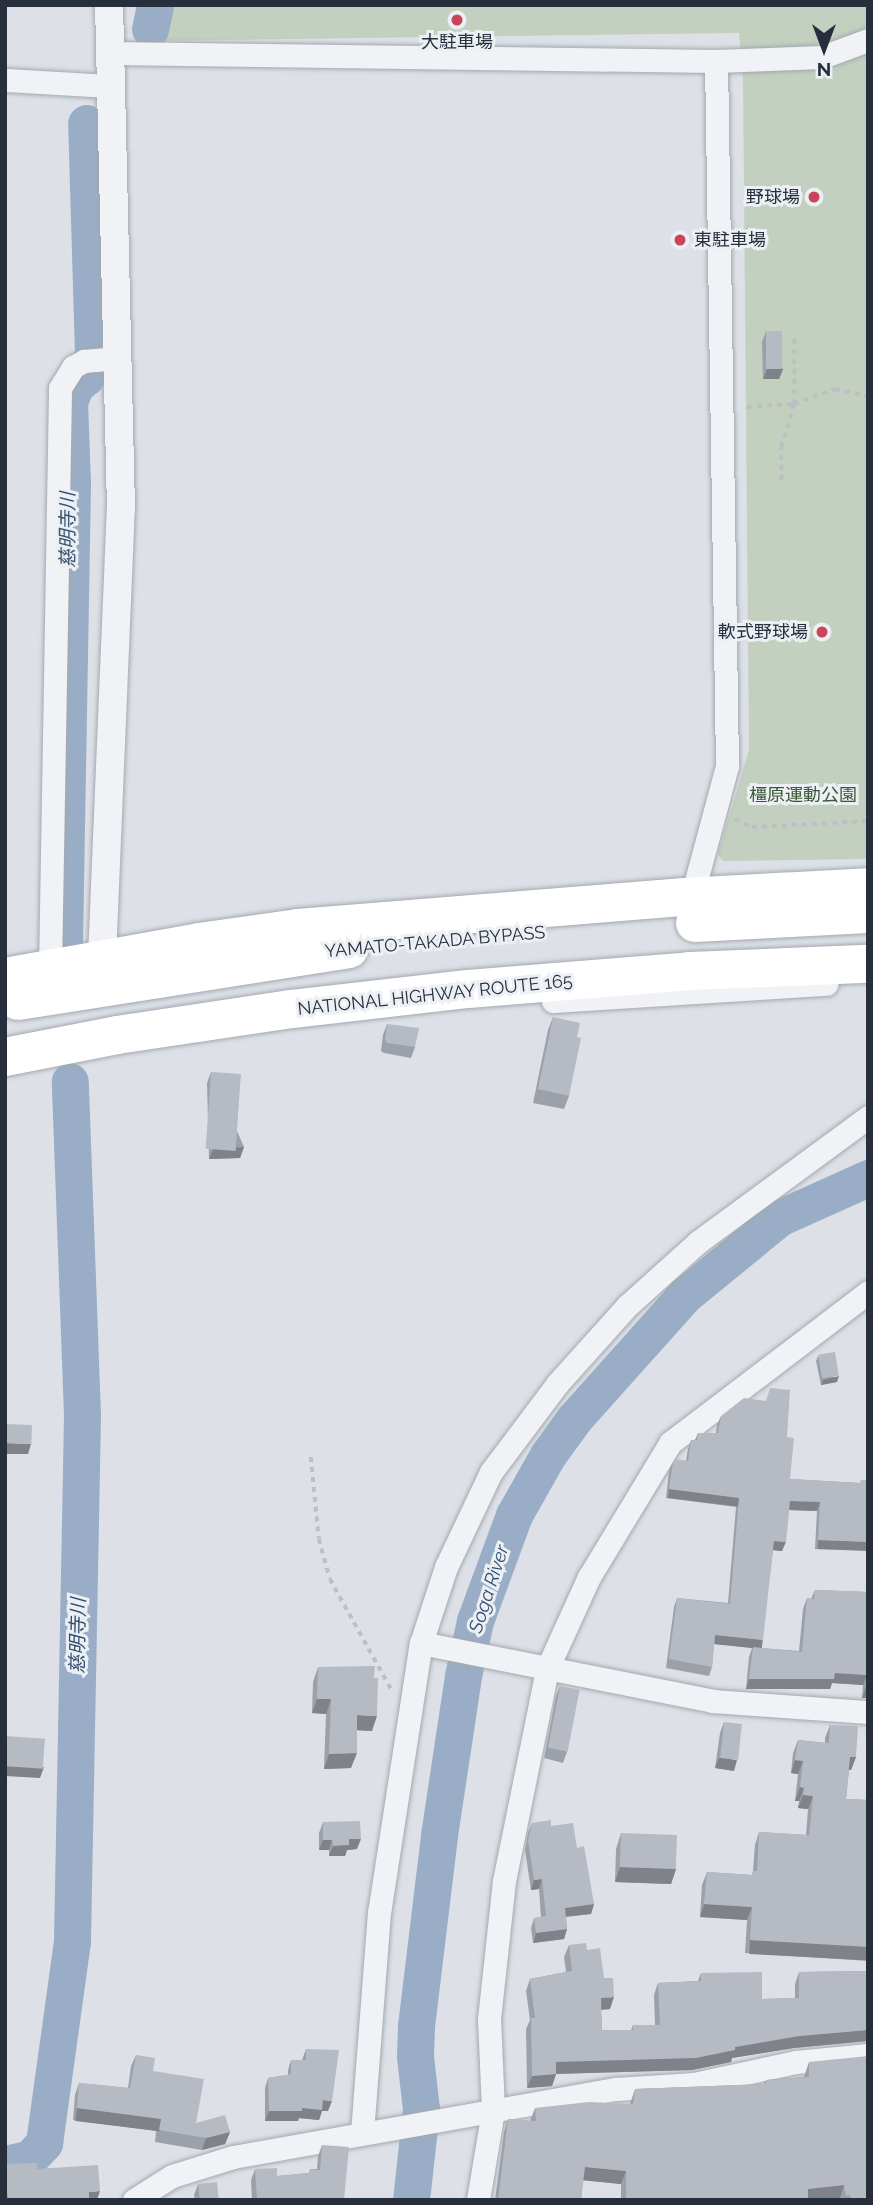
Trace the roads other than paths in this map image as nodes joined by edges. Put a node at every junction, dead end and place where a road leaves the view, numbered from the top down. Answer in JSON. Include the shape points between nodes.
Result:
{"nodes":[{"id":1,"x":109,"y":5,"type":"edge"},
{"id":2,"x":868,"y":40,"type":"edge"},
{"id":3,"x":110,"y":53,"type":"junction"},
{"id":4,"x":716,"y":61,"type":"junction"},
{"id":5,"x":5,"y":80,"type":"edge"},
{"id":6,"x":110,"y":86,"type":"junction"},
{"id":7,"x":100,"y":359,"type":"junction"},
{"id":8,"x":868,"y":873,"type":"edge"},
{"id":9,"x":868,"y":887,"type":"edge"},
{"id":10,"x":690,"y":889,"type":"junction"},
{"id":11,"x":868,"y":914,"type":"edge"},
{"id":12,"x":868,"y":940,"type":"edge"},
{"id":13,"x":102,"y":958,"type":"junction"},
{"id":14,"x":868,"y":964,"type":"edge"},
{"id":15,"x":50,"y":969,"type":"junction"},
{"id":16,"x":5,"y":977,"type":"edge"},
{"id":17,"x":868,"y":982,"type":"edge"},
{"id":18,"x":5,"y":1003,"type":"edge"},
{"id":19,"x":292,"y":1009,"type":"junction"},
{"id":20,"x":5,"y":1027,"type":"edge"},
{"id":21,"x":5,"y":1057,"type":"edge"},
{"id":22,"x":868,"y":1117,"type":"edge"},
{"id":23,"x":868,"y":1292,"type":"edge"},
{"id":24,"x":421,"y":1643,"type":"junction"},
{"id":25,"x":538,"y":1665,"type":"junction"},
{"id":26,"x":868,"y":1712,"type":"edge"},
{"id":27,"x":868,"y":2055,"type":"edge"},
{"id":28,"x":493,"y":2110,"type":"junction"},
{"id":29,"x":362,"y":2133,"type":"junction"},
{"id":30,"x":134,"y":2200,"type":"edge"},
{"id":31,"x":478,"y":2200,"type":"edge"}],
"edges":[{"from":1,"to":3,"type":"street"},
{"from":2,"to":4,"type":"street","via":[[822,57]]},
{"from":3,"to":4,"type":"street"},
{"from":3,"to":6,"type":"street"},
{"from":4,"to":10,"type":"street","via":[[727,766]]},
{"from":5,"to":6,"type":"street"},
{"from":6,"to":7,"type":"street"},
{"from":7,"to":13,"type":"street","via":[[120,547]]},
{"from":7,"to":15,"type":"street","via":[[73,367],[64,377],[60,397]]},
{"from":8,"to":10,"type":"street"},
{"from":9,"to":10,"type":"highway"},
{"from":10,"to":13,"type":"highway","via":[[298,928]]},
{"from":11,"to":18,"type":"highway","name":"YAMATO-TAKADA BYPASS","via":[[507,935],[330,951]]},
{"from":12,"to":20,"type":"highway","name":"YAMATO-TAKADA BYPASS","via":[[520,961],[330,979]]},
{"from":13,"to":15,"type":"highway"},
{"from":14,"to":19,"type":"highway","name":"NATIONAL HIGHWAY ROUTE 165","via":[[690,971]]},
{"from":15,"to":16,"type":"highway"},
{"from":17,"to":19,"type":"street","via":[[470,1006]]},
{"from":19,"to":21,"type":"highway","name":"NATIONAL HIGHWAY ROUTE 165"},
{"from":22,"to":24,"type":"street","via":[[698,1242],[627,1306],[556,1384],[491,1472],[446,1567]]},
{"from":23,"to":25,"type":"street","via":[[670,1443]]},
{"from":24,"to":25,"type":"street"},
{"from":24,"to":29,"type":"street","via":[[379,1913]]},
{"from":25,"to":26,"type":"street","via":[[713,1701]]},
{"from":25,"to":28,"type":"street","via":[[504,1881],[489,2019]]},
{"from":27,"to":28,"type":"street","via":[[796,2062],[694,2084],[616,2089]]},
{"from":28,"to":29,"type":"street"},
{"from":28,"to":31,"type":"street"},
{"from":29,"to":30,"type":"street","via":[[233,2157],[172,2176]]}]}
